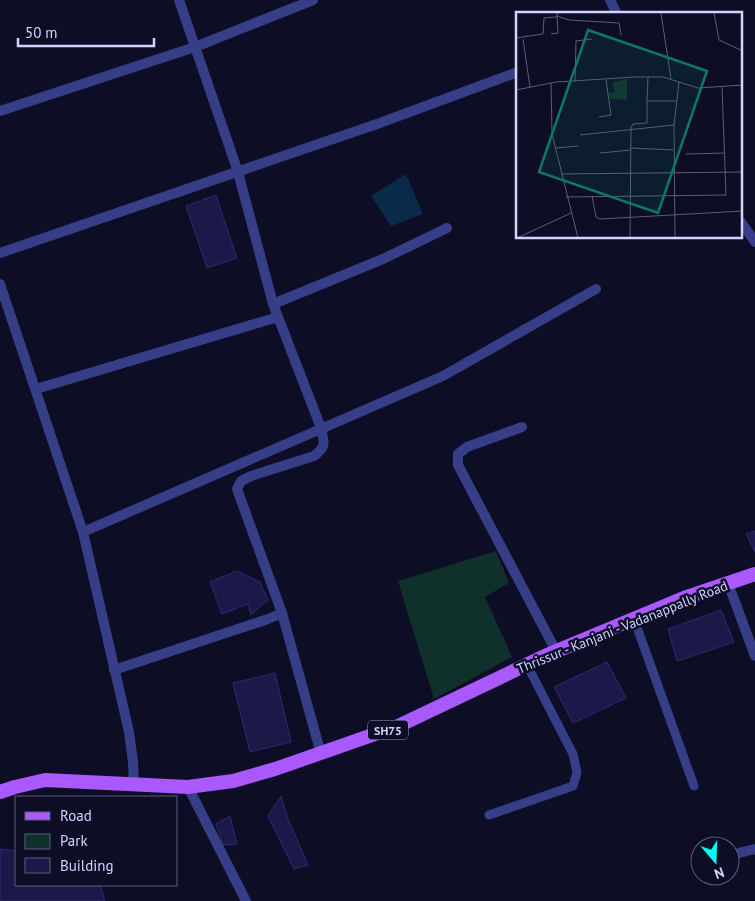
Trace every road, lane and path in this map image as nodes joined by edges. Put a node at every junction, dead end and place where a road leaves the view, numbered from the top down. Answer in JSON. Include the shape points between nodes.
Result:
{"nodes":[{"id":1,"x":179,"y":0,"type":"edge"},
{"id":2,"x":313,"y":0,"type":"edge"},
{"id":3,"x":610,"y":0,"type":"edge"},
{"id":4,"x":616,"y":12,"type":"edge"},
{"id":5,"x":194,"y":47,"type":"junction"},
{"id":6,"x":516,"y":73,"type":"edge"},
{"id":7,"x":0,"y":111,"type":"edge"},
{"id":8,"x":238,"y":172,"type":"junction"},
{"id":9,"x":742,"y":223,"type":"edge"},
{"id":10,"x":447,"y":228,"type":"dead end"},
{"id":11,"x":755,"y":242,"type":"edge"},
{"id":12,"x":0,"y":254,"type":"edge"},
{"id":13,"x":0,"y":284,"type":"edge"},
{"id":14,"x":596,"y":289,"type":"dead end"},
{"id":15,"x":273,"y":304,"type":"junction"},
{"id":16,"x":278,"y":317,"type":"junction"},
{"id":17,"x":36,"y":389,"type":"junction"},
{"id":18,"x":522,"y":427,"type":"dead end"},
{"id":19,"x":321,"y":428,"type":"junction"},
{"id":20,"x":83,"y":532,"type":"junction"},
{"id":21,"x":755,"y":574,"type":"edge"},
{"id":22,"x":728,"y":583,"type":"junction"},
{"id":23,"x":282,"y":613,"type":"junction"},
{"id":24,"x":634,"y":619,"type":"junction"},
{"id":25,"x":556,"y":651,"type":"junction"},
{"id":26,"x":755,"y":656,"type":"edge"},
{"id":27,"x":527,"y":664,"type":"junction"},
{"id":28,"x":114,"y":670,"type":"junction"},
{"id":29,"x":321,"y":754,"type":"junction"},
{"id":30,"x":134,"y":785,"type":"junction"},
{"id":31,"x":694,"y":786,"type":"dead end"},
{"id":32,"x":188,"y":787,"type":"junction"},
{"id":33,"x":0,"y":792,"type":"edge"},
{"id":34,"x":489,"y":815,"type":"dead end"},
{"id":35,"x":755,"y":849,"type":"edge"},
{"id":36,"x":740,"y":853,"type":"edge"},
{"id":37,"x":246,"y":901,"type":"edge"}],
"edges":[{"from":1,"to":5,"type":"street"},
{"from":2,"to":5,"type":"street"},
{"from":3,"to":4,"type":"street"},
{"from":5,"to":7,"type":"street"},
{"from":5,"to":8,"type":"street"},
{"from":6,"to":8,"type":"street"},
{"from":8,"to":12,"type":"street"},
{"from":8,"to":15,"type":"street"},
{"from":9,"to":11,"type":"street"},
{"from":10,"to":15,"type":"street","via":[[383,259]]},
{"from":13,"to":17,"type":"street"},
{"from":14,"to":19,"type":"street","via":[[443,376]]},
{"from":15,"to":16,"type":"street"},
{"from":16,"to":17,"type":"street"},
{"from":16,"to":19,"type":"street"},
{"from":17,"to":20,"type":"street"},
{"from":18,"to":25,"type":"street","via":[[467,447],[458,454],[458,465]]},
{"from":19,"to":20,"type":"street"},
{"from":19,"to":23,"type":"street","via":[[324,444],[314,456],[241,480],[237,489]]},
{"from":20,"to":28,"type":"street"},
{"from":21,"to":22,"type":"main road","name":"Thrissur - Kanjani - Vadanappally Road","number":"SH75"},
{"from":22,"to":24,"type":"main road","name":"Thrissur - Kanjani - Vadanappally Road","number":"SH75"},
{"from":22,"to":26,"type":"street"},
{"from":23,"to":28,"type":"street"},
{"from":23,"to":29,"type":"street"},
{"from":24,"to":25,"type":"main road","name":"Thrissur - Kanjani - Vadanappally Road","number":"SH75"},
{"from":24,"to":31,"type":"lane"},
{"from":25,"to":27,"type":"main road","name":"Thrissur - Kanjani - Vadanappally Road","number":"SH75"},
{"from":27,"to":29,"type":"main road","name":"Thrissur - Kanjani - Vadanappally Road","number":"SH75","via":[[398,726]]},
{"from":27,"to":34,"type":"lane","via":[[573,754],[577,773],[573,786]]},
{"from":28,"to":30,"type":"street","via":[[129,732]]},
{"from":29,"to":32,"type":"main road","name":"Thrissur - Kanjani - Vadanappally Road","number":"SH75","via":[[233,781]]},
{"from":30,"to":32,"type":"main road","name":"Thrissur - Kanjani - Vadanappally Road","number":"SH75"},
{"from":30,"to":33,"type":"main road","name":"Thrissur - Kanjani - Vadanappally Road","number":"SH75","via":[[45,780]]},
{"from":32,"to":37,"type":"street"},
{"from":35,"to":36,"type":"street"}]}
